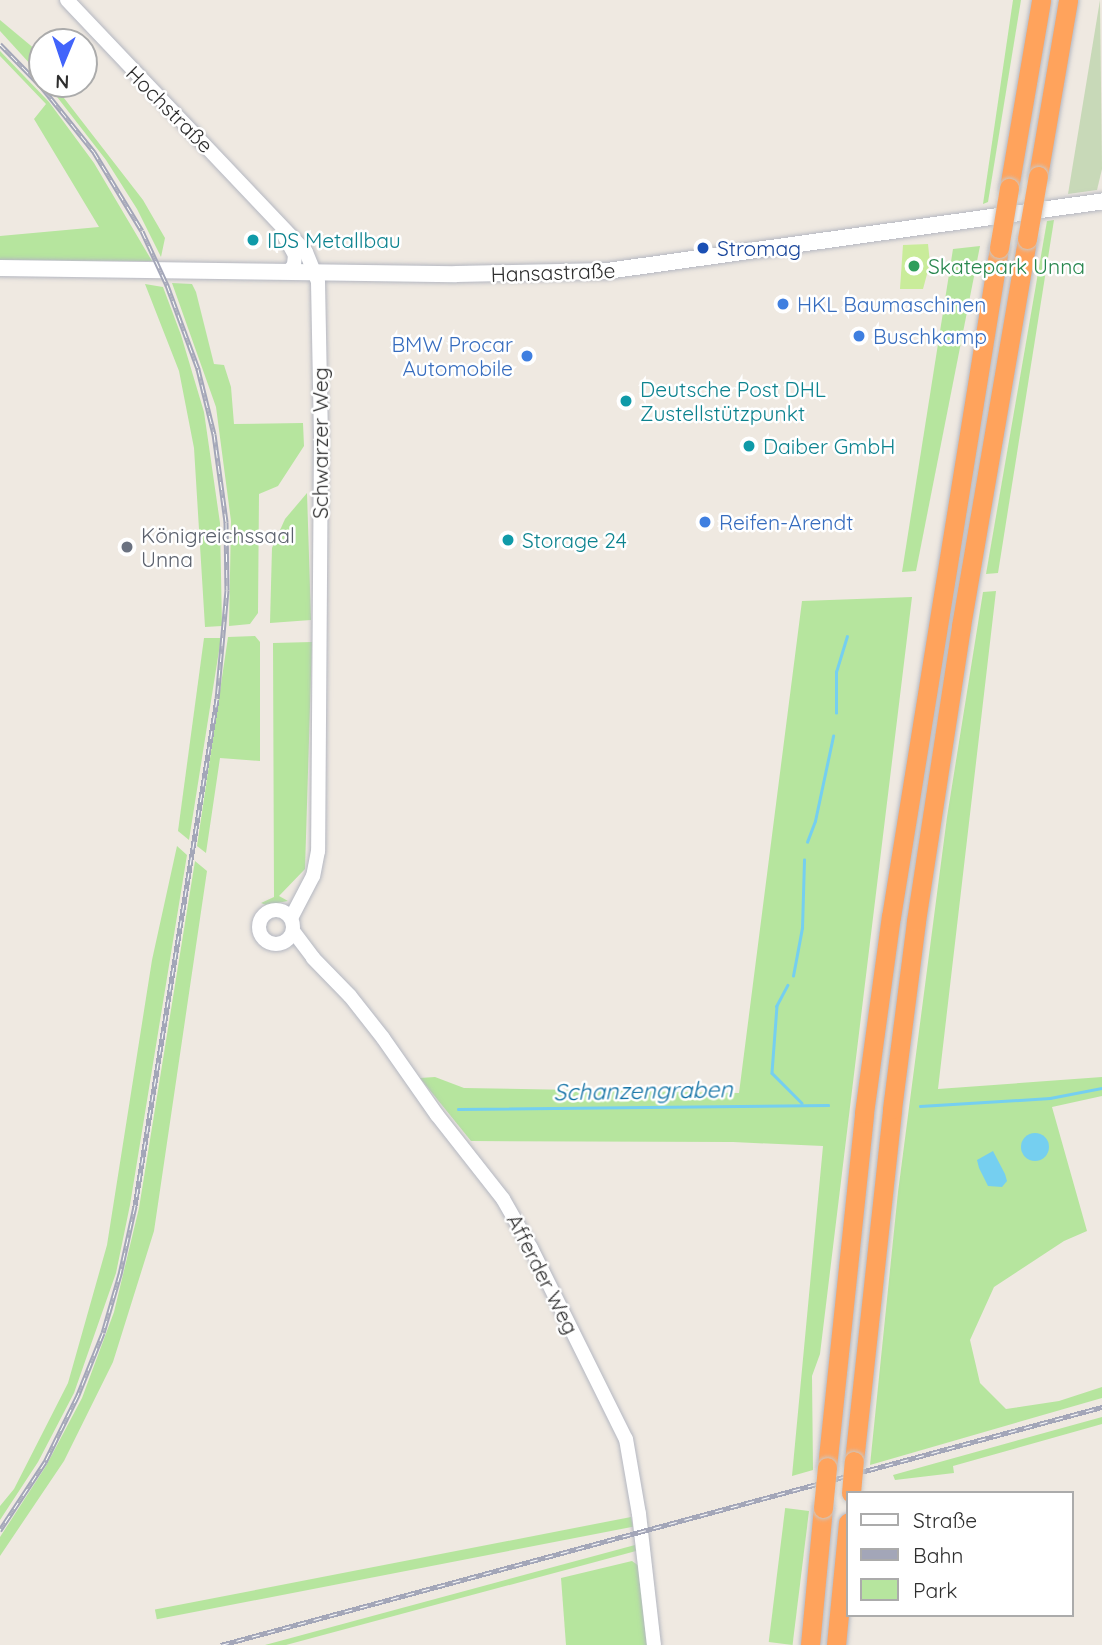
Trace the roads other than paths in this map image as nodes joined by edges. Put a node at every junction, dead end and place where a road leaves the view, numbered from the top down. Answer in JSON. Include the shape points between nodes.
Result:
{"nodes":[{"id":1,"x":67,"y":0,"type":"edge"},
{"id":2,"x":1041,"y":0,"type":"edge"},
{"id":3,"x":1068,"y":0,"type":"edge"},
{"id":4,"x":1102,"y":201,"type":"edge"},
{"id":5,"x":274,"y":217,"type":"junction"},
{"id":6,"x":0,"y":268,"type":"edge"},
{"id":7,"x":288,"y":272,"type":"junction"},
{"id":8,"x":316,"y":273,"type":"junction"},
{"id":9,"x":309,"y":884,"type":"junction"},
{"id":10,"x":276,"y":909,"type":"junction"},
{"id":11,"x":292,"y":925,"type":"junction"},
{"id":12,"x":282,"y":943,"type":"junction"},
{"id":13,"x":313,"y":958,"type":"junction"},
{"id":14,"x":851,"y":1491,"type":"edge"},
{"id":15,"x":846,"y":1543,"type":"edge"},
{"id":16,"x":654,"y":1645,"type":"edge"},
{"id":17,"x":810,"y":1645,"type":"edge"},
{"id":18,"x":836,"y":1645,"type":"edge"}],
"edges":[{"from":1,"to":5,"type":"street","name":"Hochstraße"},
{"from":2,"to":17,"type":"highway","bridge":true,"via":[[935,628],[864,1113]]},
{"from":3,"to":14,"type":"highway","bridge":true,"via":[[961,626],[901,1042]]},
{"from":4,"to":8,"type":"main road","name":"Hansastraße","via":[[618,270]]},
{"from":5,"to":7,"type":"street","name":"Hochstraße","via":[[295,255]]},
{"from":5,"to":8,"type":"street","name":"Hochstraße","via":[[306,252]]},
{"from":6,"to":7,"type":"main road","name":"Hansastraße"},
{"from":7,"to":8,"type":"main road","name":"Hansastraße"},
{"from":8,"to":9,"type":"street","name":"Schwarzer Weg","via":[[321,436],[318,851]]},
{"from":9,"to":10,"type":"street","via":[[294,900]]},
{"from":9,"to":11,"type":"street","name":"Schwarzer Weg"},
{"from":10,"to":11,"type":"street","via":[[285,912]]},
{"from":10,"to":12,"type":"street","via":[[263,915],[260,931],[271,943]]},
{"from":11,"to":12,"type":"street"},
{"from":11,"to":13,"type":"street","name":"Afferder Weg"},
{"from":12,"to":13,"type":"street","name":"Afferder Weg"},
{"from":13,"to":16,"type":"street","name":"Afferder Weg","via":[[368,1018],[503,1199],[626,1439]]},
{"from":15,"to":18,"type":"highway"}]}
